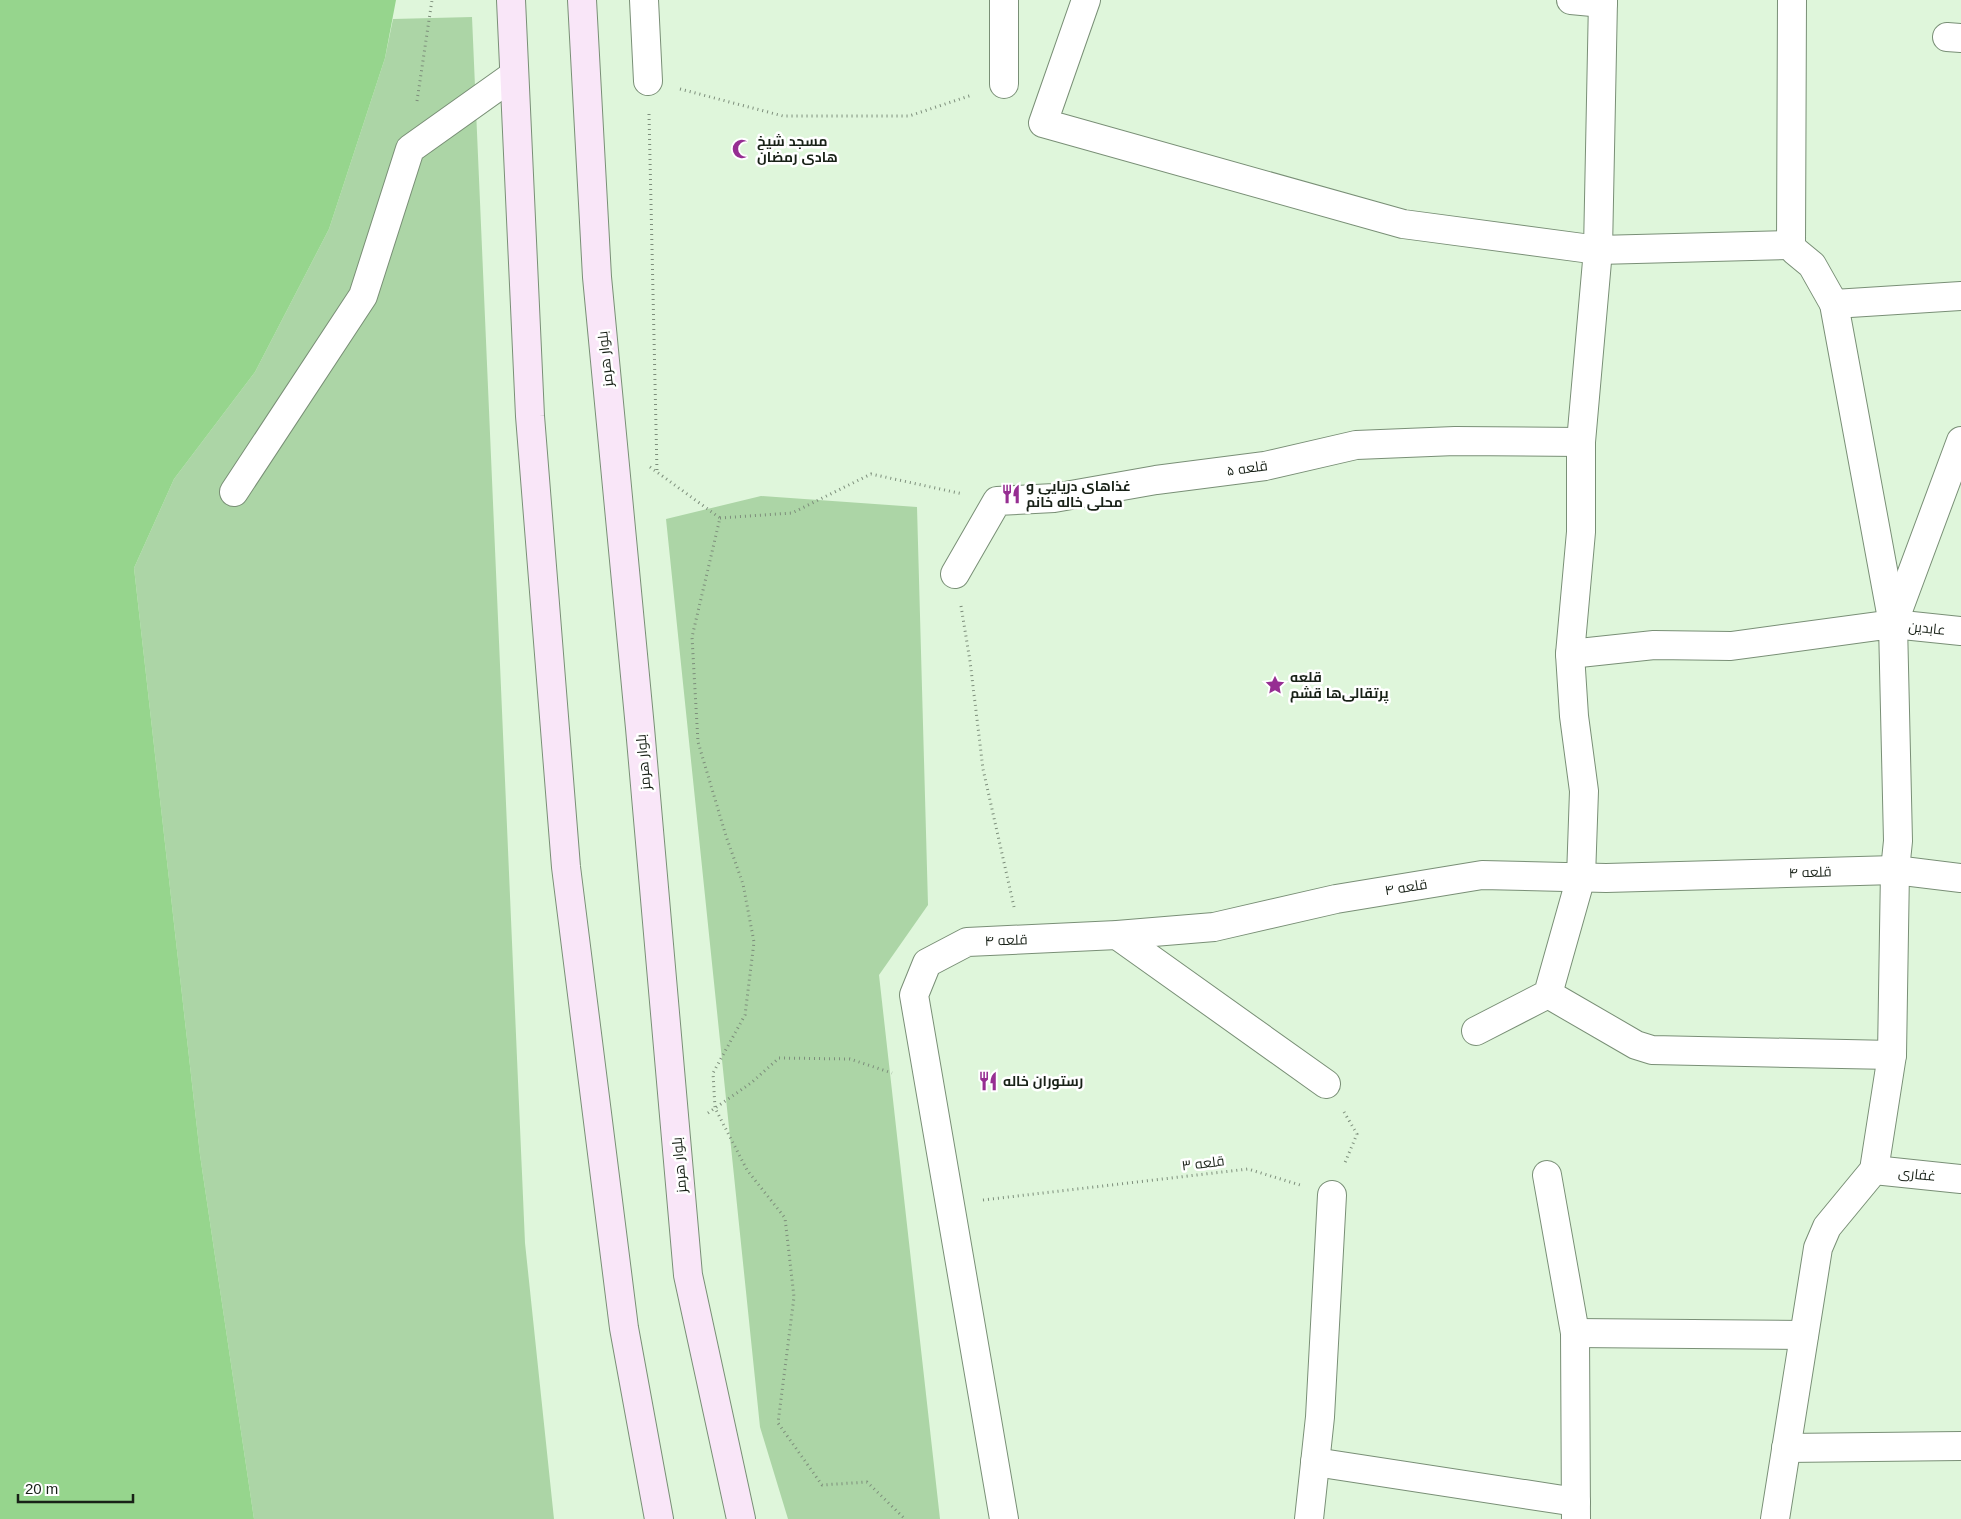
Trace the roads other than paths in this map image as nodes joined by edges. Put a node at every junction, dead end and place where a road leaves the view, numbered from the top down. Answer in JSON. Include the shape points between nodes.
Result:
{"nodes":[{"id":1,"x":512,"y":0,"type":"edge"},
{"id":2,"x":582,"y":0,"type":"edge"},
{"id":3,"x":644,"y":0,"type":"edge"},
{"id":4,"x":1004,"y":0,"type":"edge"},
{"id":5,"x":1086,"y":0,"type":"edge"},
{"id":6,"x":1570,"y":0,"type":"edge"},
{"id":7,"x":1792,"y":0,"type":"edge"},
{"id":8,"x":1603,"y":1,"type":"edge"},
{"id":9,"x":514,"y":75,"type":"junction"},
{"id":10,"x":648,"y":81,"type":"road end"},
{"id":11,"x":1004,"y":84,"type":"road end"},
{"id":12,"x":1791,"y":244,"type":"junction"},
{"id":13,"x":1598,"y":250,"type":"junction"},
{"id":14,"x":1961,"y":296,"type":"edge"},
{"id":15,"x":1834,"y":304,"type":"junction"},
{"id":16,"x":1961,"y":441,"type":"edge"},
{"id":17,"x":1581,"y":442,"type":"junction"},
{"id":18,"x":234,"y":492,"type":"dead end"},
{"id":19,"x":955,"y":574,"type":"road end"},
{"id":20,"x":1893,"y":624,"type":"junction"},
{"id":21,"x":1961,"y":631,"type":"edge"},
{"id":22,"x":1570,"y":654,"type":"junction"},
{"id":23,"x":1895,"y":870,"type":"junction"},
{"id":24,"x":1581,"y":877,"type":"junction"},
{"id":25,"x":1961,"y":878,"type":"edge"},
{"id":26,"x":1117,"y":935,"type":"junction"},
{"id":27,"x":1548,"y":994,"type":"junction"},
{"id":28,"x":1476,"y":1030,"type":"dead end"},
{"id":29,"x":1892,"y":1055,"type":"junction"},
{"id":30,"x":1326,"y":1084,"type":"road end"},
{"id":31,"x":1874,"y":1170,"type":"junction"},
{"id":32,"x":1548,"y":1175,"type":"dead end"},
{"id":33,"x":1961,"y":1179,"type":"edge"},
{"id":34,"x":1332,"y":1195,"type":"road end"},
{"id":35,"x":1575,"y":1333,"type":"junction"},
{"id":36,"x":1804,"y":1335,"type":"junction"},
{"id":37,"x":1961,"y":1446,"type":"edge"},
{"id":38,"x":1786,"y":1448,"type":"junction"},
{"id":39,"x":1315,"y":1462,"type":"junction"},
{"id":40,"x":1576,"y":1511,"type":"edge"},
{"id":41,"x":659,"y":1519,"type":"edge"},
{"id":42,"x":741,"y":1519,"type":"edge"},
{"id":43,"x":1004,"y":1519,"type":"edge"},
{"id":44,"x":1309,"y":1519,"type":"edge"},
{"id":45,"x":1775,"y":1519,"type":"edge"}],
"edges":[{"from":1,"to":9,"type":"main road"},
{"from":2,"to":42,"type":"main road","name":"بلوار هرمز","via":[[597,277],[688,1275]]},
{"from":3,"to":10,"type":"street"},
{"from":4,"to":11,"type":"street"},
{"from":5,"to":13,"type":"street","via":[[1043,123],[1403,224]]},
{"from":6,"to":8,"type":"street"},
{"from":7,"to":12,"type":"street"},
{"from":8,"to":13,"type":"street"},
{"from":9,"to":18,"type":"street","via":[[410,149],[363,296]]},
{"from":9,"to":41,"type":"main road","via":[[530,416],[566,867],[624,1328]]},
{"from":12,"to":13,"type":"street"},
{"from":12,"to":15,"type":"street","via":[[1812,264]]},
{"from":13,"to":17,"type":"street"},
{"from":14,"to":15,"type":"street"},
{"from":15,"to":20,"type":"street"},
{"from":16,"to":20,"type":"street"},
{"from":17,"to":19,"type":"street","name":"قلعه ۵","via":[[1356,445],[1265,466],[1156,480],[1054,498],[997,501]]},
{"from":17,"to":22,"type":"street","via":[[1580,532]]},
{"from":20,"to":21,"type":"street","name":"عابدین"},
{"from":20,"to":22,"type":"street","name":"عابدین","via":[[1731,646],[1654,645]]},
{"from":20,"to":23,"type":"street","via":[[1898,808]]},
{"from":22,"to":24,"type":"street","via":[[1584,791]]},
{"from":23,"to":24,"type":"street","name":"قلعه ۴"},
{"from":23,"to":25,"type":"street","name":"قلعه ۴"},
{"from":23,"to":29,"type":"street"},
{"from":24,"to":26,"type":"street","name":"قلعه ۴","via":[[1482,875],[1336,899],[1214,927]]},
{"from":24,"to":27,"type":"street"},
{"from":26,"to":30,"type":"street"},
{"from":26,"to":43,"type":"street","name":"قلعه ۴","via":[[967,942],[927,963],[914,995]]},
{"from":27,"to":28,"type":"street"},
{"from":27,"to":29,"type":"street","via":[[1636,1045],[1652,1050]]},
{"from":29,"to":31,"type":"street"},
{"from":31,"to":33,"type":"street","name":"غفاری"},
{"from":31,"to":36,"type":"street","via":[[1827,1227],[1818,1248]]},
{"from":32,"to":35,"type":"street"},
{"from":34,"to":39,"type":"street"},
{"from":35,"to":36,"type":"street"},
{"from":35,"to":40,"type":"street"},
{"from":36,"to":38,"type":"street"},
{"from":37,"to":38,"type":"street"},
{"from":38,"to":45,"type":"street"},
{"from":39,"to":40,"type":"street"},
{"from":39,"to":44,"type":"street"}]}
